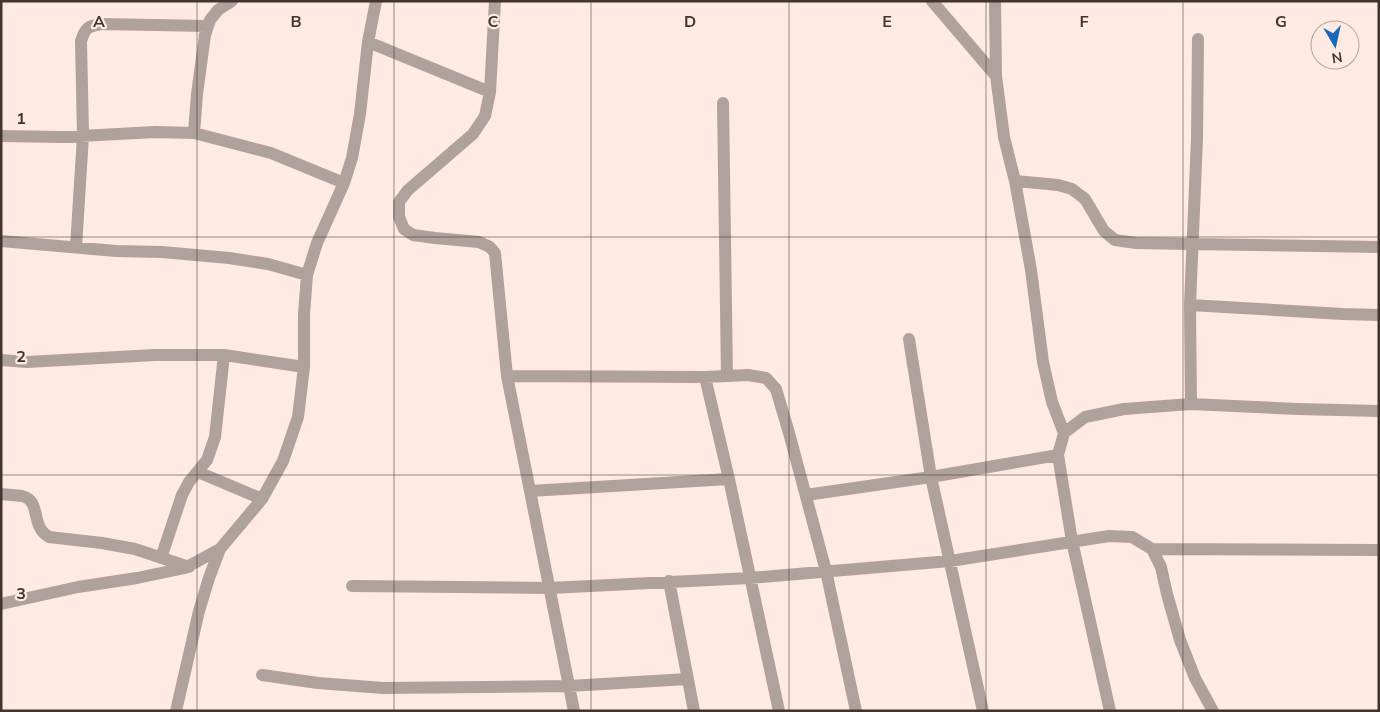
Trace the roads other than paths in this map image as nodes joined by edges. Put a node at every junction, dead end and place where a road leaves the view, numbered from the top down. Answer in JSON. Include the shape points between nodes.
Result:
{"nodes":[{"id":1,"x":232,"y":1,"type":"edge"},
{"id":2,"x":376,"y":1,"type":"edge"},
{"id":3,"x":495,"y":1,"type":"edge"},
{"id":4,"x":932,"y":1,"type":"edge"},
{"id":5,"x":995,"y":1,"type":"edge"},
{"id":6,"x":208,"y":26,"type":"junction"},
{"id":7,"x":1198,"y":39,"type":"dead end"},
{"id":8,"x":368,"y":42,"type":"junction"},
{"id":9,"x":996,"y":76,"type":"junction"},
{"id":10,"x":490,"y":92,"type":"junction"},
{"id":11,"x":723,"y":103,"type":"dead end"},
{"id":12,"x":194,"y":133,"type":"junction"},
{"id":13,"x":1,"y":136,"type":"edge"},
{"id":14,"x":83,"y":136,"type":"junction"},
{"id":15,"x":1014,"y":181,"type":"junction"},
{"id":16,"x":344,"y":183,"type":"junction"},
{"id":17,"x":1,"y":241,"type":"edge"},
{"id":18,"x":1192,"y":244,"type":"junction"},
{"id":19,"x":76,"y":247,"type":"junction"},
{"id":20,"x":1379,"y":247,"type":"edge"},
{"id":21,"x":307,"y":275,"type":"junction"},
{"id":22,"x":1190,"y":305,"type":"junction"},
{"id":23,"x":1379,"y":315,"type":"edge"},
{"id":24,"x":909,"y":339,"type":"dead end"},
{"id":25,"x":224,"y":355,"type":"junction"},
{"id":26,"x":1,"y":360,"type":"edge"},
{"id":27,"x":304,"y":367,"type":"junction"},
{"id":28,"x":508,"y":376,"type":"junction"},
{"id":29,"x":727,"y":376,"type":"junction"},
{"id":30,"x":705,"y":377,"type":"junction"},
{"id":31,"x":1191,"y":404,"type":"junction"},
{"id":32,"x":1379,"y":411,"type":"edge"},
{"id":33,"x":1064,"y":432,"type":"junction"},
{"id":34,"x":1058,"y":455,"type":"junction"},
{"id":35,"x":198,"y":472,"type":"junction"},
{"id":36,"x":931,"y":477,"type":"junction"},
{"id":37,"x":729,"y":479,"type":"junction"},
{"id":38,"x":530,"y":491,"type":"junction"},
{"id":39,"x":1,"y":494,"type":"edge"},
{"id":40,"x":806,"y":495,"type":"junction"},
{"id":41,"x":262,"y":499,"type":"junction"},
{"id":42,"x":1072,"y":541,"type":"junction"},
{"id":43,"x":220,"y":549,"type":"junction"},
{"id":44,"x":1152,"y":549,"type":"junction"},
{"id":45,"x":1379,"y":550,"type":"edge"},
{"id":46,"x":161,"y":558,"type":"junction"},
{"id":47,"x":950,"y":561,"type":"junction"},
{"id":48,"x":188,"y":566,"type":"junction"},
{"id":49,"x":826,"y":571,"type":"junction"},
{"id":50,"x":750,"y":578,"type":"junction"},
{"id":51,"x":669,"y":581,"type":"junction"},
{"id":52,"x":352,"y":586,"type":"dead end"},
{"id":53,"x":550,"y":588,"type":"junction"},
{"id":54,"x":1,"y":604,"type":"edge"},
{"id":55,"x":262,"y":675,"type":"dead end"},
{"id":56,"x":688,"y":679,"type":"junction"},
{"id":57,"x":570,"y":686,"type":"junction"},
{"id":58,"x":176,"y":711,"type":"edge"},
{"id":59,"x":574,"y":711,"type":"edge"},
{"id":60,"x":694,"y":711,"type":"edge"},
{"id":61,"x":779,"y":711,"type":"edge"},
{"id":62,"x":856,"y":711,"type":"edge"},
{"id":63,"x":982,"y":711,"type":"edge"},
{"id":64,"x":1110,"y":711,"type":"edge"},
{"id":65,"x":1213,"y":711,"type":"edge"}],
"edges":[{"from":1,"to":6,"type":"street","via":[[218,10]]},
{"from":2,"to":8,"type":"street"},
{"from":3,"to":10,"type":"street"},
{"from":4,"to":9,"type":"street"},
{"from":5,"to":9,"type":"street"},
{"from":6,"to":12,"type":"street"},
{"from":6,"to":14,"type":"street","via":[[101,24],[91,25],[84,31],[81,41]]},
{"from":7,"to":18,"type":"street"},
{"from":8,"to":10,"type":"street"},
{"from":8,"to":16,"type":"street","via":[[360,114]]},
{"from":9,"to":15,"type":"street"},
{"from":10,"to":28,"type":"street","via":[[485,116],[473,134],[408,190],[399,202],[399,217],[404,228],[414,235],[479,242],[495,253]]},
{"from":11,"to":29,"type":"street"},
{"from":12,"to":14,"type":"street"},
{"from":12,"to":16,"type":"street","via":[[271,153]]},
{"from":13,"to":14,"type":"street"},
{"from":14,"to":19,"type":"street"},
{"from":15,"to":18,"type":"street","via":[[1072,189],[1085,199],[1104,231],[1115,240]]},
{"from":15,"to":33,"type":"street","via":[[1031,270],[1043,362],[1052,402]]},
{"from":16,"to":21,"type":"street","via":[[317,243]]},
{"from":17,"to":19,"type":"street"},
{"from":18,"to":20,"type":"street"},
{"from":18,"to":22,"type":"street"},
{"from":19,"to":21,"type":"street","via":[[229,258]]},
{"from":21,"to":27,"type":"street"},
{"from":22,"to":23,"type":"street"},
{"from":22,"to":31,"type":"street"},
{"from":24,"to":36,"type":"street"},
{"from":25,"to":26,"type":"street","via":[[27,362]]},
{"from":25,"to":27,"type":"street"},
{"from":25,"to":35,"type":"street","via":[[215,437],[207,460]]},
{"from":27,"to":41,"type":"street","via":[[298,417],[283,461]]},
{"from":28,"to":30,"type":"street"},
{"from":28,"to":38,"type":"street"},
{"from":29,"to":30,"type":"street"},
{"from":29,"to":40,"type":"street","via":[[766,378],[776,389]]},
{"from":30,"to":37,"type":"street"},
{"from":31,"to":32,"type":"street"},
{"from":31,"to":33,"type":"street","via":[[1124,409],[1086,416]]},
{"from":33,"to":34,"type":"street"},
{"from":34,"to":36,"type":"street"},
{"from":34,"to":42,"type":"street"},
{"from":35,"to":41,"type":"street"},
{"from":35,"to":46,"type":"street","via":[[182,495]]},
{"from":36,"to":40,"type":"street"},
{"from":36,"to":47,"type":"street"},
{"from":37,"to":38,"type":"street"},
{"from":37,"to":50,"type":"street"},
{"from":38,"to":53,"type":"street"},
{"from":39,"to":46,"type":"street","via":[[23,496],[32,501],[38,524],[50,537],[135,549]]},
{"from":40,"to":49,"type":"street"},
{"from":41,"to":43,"type":"street"},
{"from":42,"to":44,"type":"street","via":[[1109,536],[1132,538]]},
{"from":42,"to":47,"type":"street"},
{"from":42,"to":64,"type":"street"},
{"from":43,"to":48,"type":"street"},
{"from":43,"to":58,"type":"street","via":[[202,603]]},
{"from":44,"to":45,"type":"street"},
{"from":44,"to":65,"type":"street","via":[[1162,567],[1180,640]]},
{"from":46,"to":48,"type":"street"},
{"from":47,"to":49,"type":"street"},
{"from":47,"to":63,"type":"street"},
{"from":48,"to":54,"type":"street"},
{"from":49,"to":50,"type":"street"},
{"from":49,"to":62,"type":"street"},
{"from":50,"to":51,"type":"street"},
{"from":50,"to":61,"type":"street"},
{"from":51,"to":53,"type":"street"},
{"from":51,"to":56,"type":"street"},
{"from":52,"to":53,"type":"street"},
{"from":53,"to":57,"type":"street"},
{"from":55,"to":57,"type":"street","via":[[383,688]]},
{"from":56,"to":57,"type":"street"},
{"from":56,"to":60,"type":"street"},
{"from":57,"to":59,"type":"street"}]}
